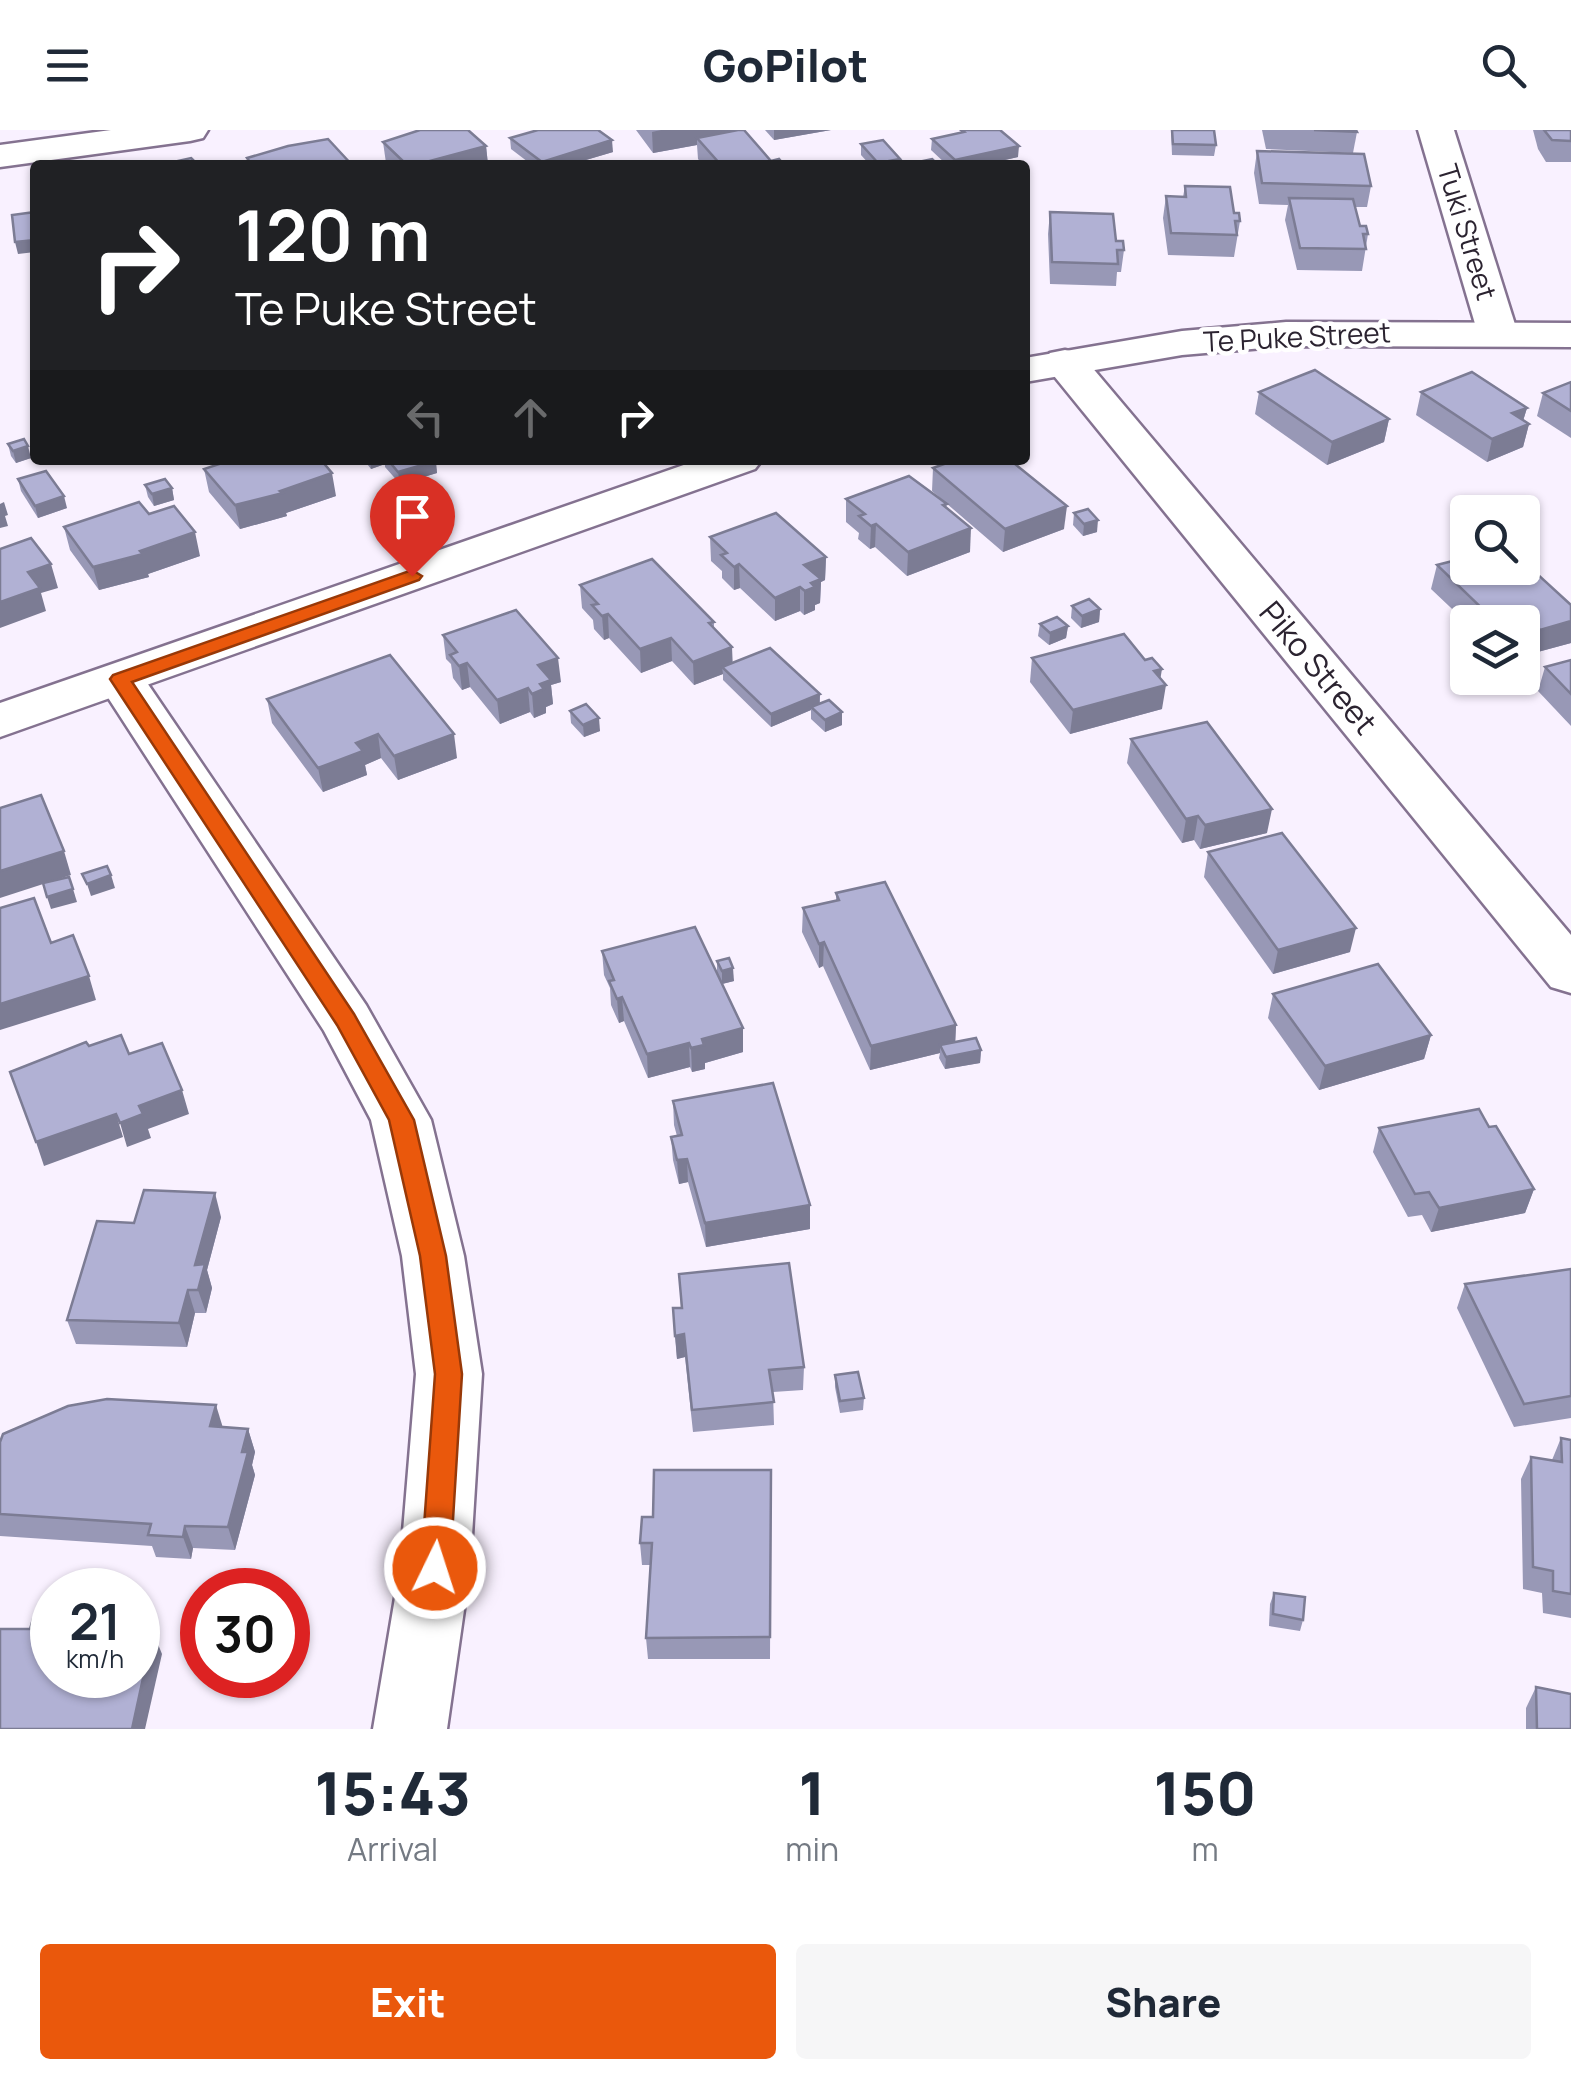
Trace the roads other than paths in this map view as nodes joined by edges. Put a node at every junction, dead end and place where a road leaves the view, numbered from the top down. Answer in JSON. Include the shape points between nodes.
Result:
{"nodes":[{"id":1,"x":190,"y":130,"type":"edge"},
{"id":2,"x":1436,"y":130,"type":"edge"},
{"id":3,"x":0,"y":156,"type":"edge"},
{"id":4,"x":1498,"y":334,"type":"junction"},
{"id":5,"x":1571,"y":336,"type":"edge"},
{"id":6,"x":1045,"y":366,"type":"edge"},
{"id":7,"x":726,"y":465,"type":"edge"},
{"id":8,"x":120,"y":679,"type":"junction"},
{"id":9,"x":0,"y":721,"type":"edge"},
{"id":10,"x":1571,"y":974,"type":"edge"},
{"id":11,"x":410,"y":1729,"type":"edge"}],
"edges":[{"from":1,"to":3,"type":"street"},
{"from":2,"to":4,"type":"street","name":"Tuki Street"},
{"from":4,"to":5,"type":"street","name":"Te Puke Street"},
{"from":4,"to":6,"type":"street","name":"Te Puke Street","via":[[1252,336]]},
{"from":6,"to":10,"type":"street","name":"Piko Street"},
{"from":7,"to":8,"type":"street"},
{"from":8,"to":9,"type":"street"},
{"from":8,"to":11,"type":"street","via":[[346,1020],[401,1120],[433,1256],[449,1374],[435,1568]]}]}
